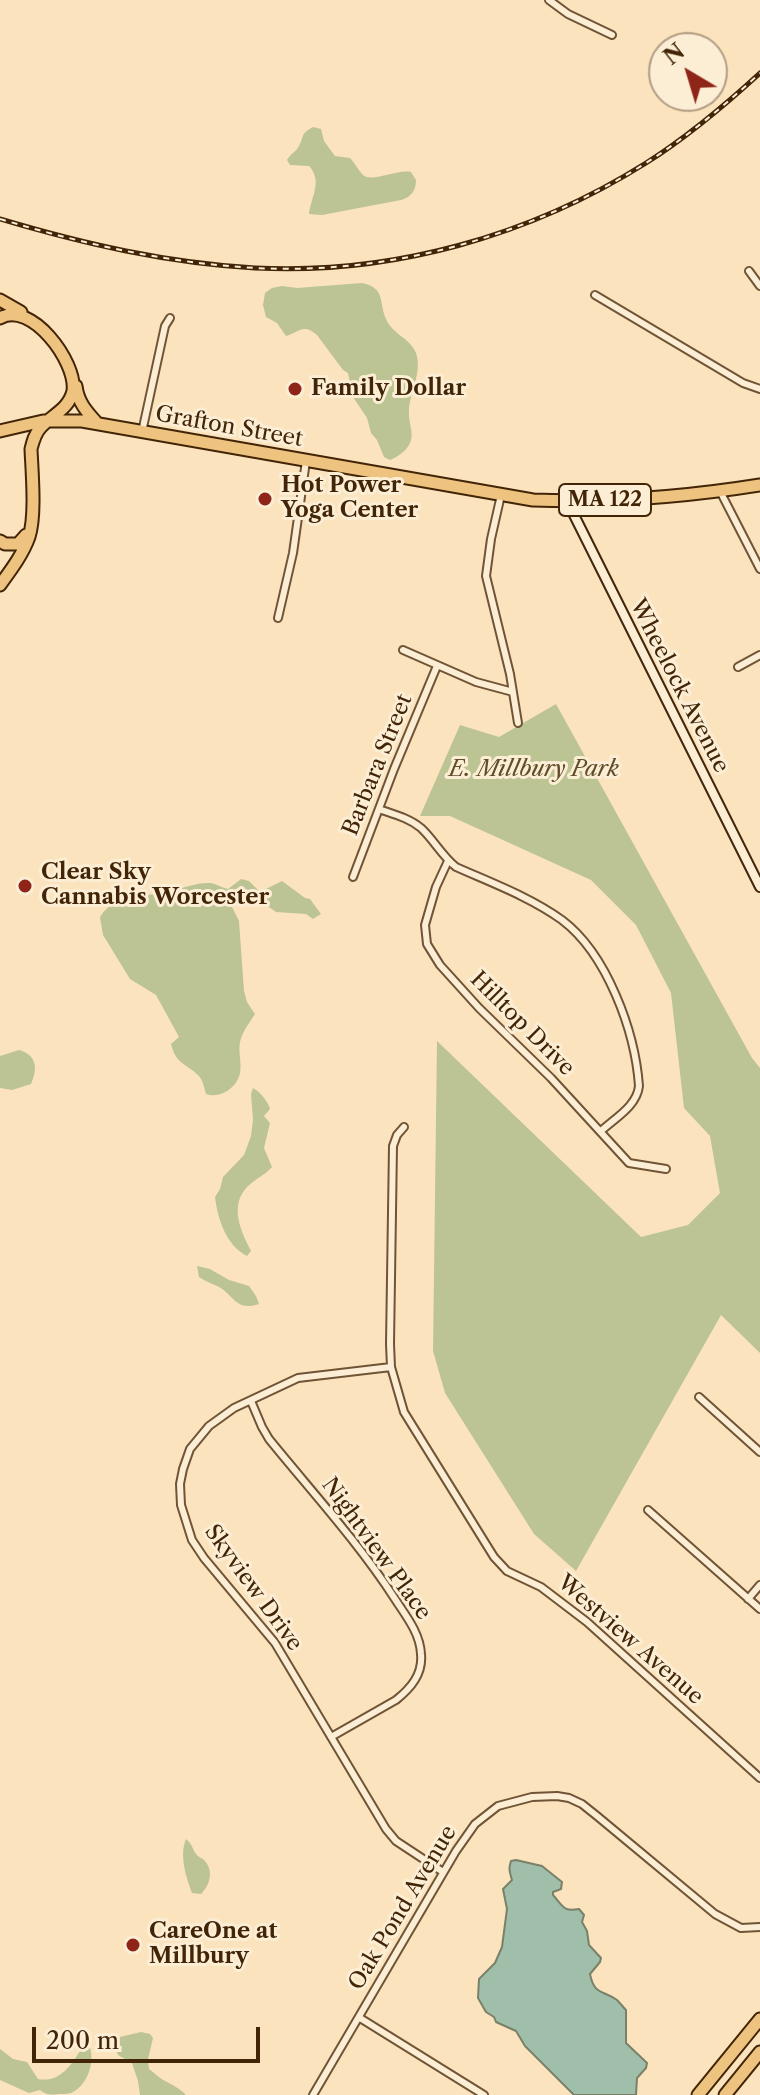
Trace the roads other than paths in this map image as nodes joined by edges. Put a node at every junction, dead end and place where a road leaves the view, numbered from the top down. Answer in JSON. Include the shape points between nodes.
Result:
{"nodes":[{"id":1,"x":549,"y":0,"type":"edge"},
{"id":2,"x":612,"y":35,"type":"dead end"},
{"id":3,"x":749,"y":271,"type":"dead end"},
{"id":4,"x":760,"y":286,"type":"edge"},
{"id":5,"x":595,"y":295,"type":"dead end"},
{"id":6,"x":0,"y":300,"type":"edge"},
{"id":7,"x":0,"y":318,"type":"edge"},
{"id":8,"x":170,"y":318,"type":"dead end"},
{"id":9,"x":760,"y":389,"type":"edge"},
{"id":10,"x":50,"y":421,"type":"junction"},
{"id":11,"x":97,"y":423,"type":"junction"},
{"id":12,"x":16,"y":427,"type":"junction"},
{"id":13,"x":2,"y":431,"type":"edge"},
{"id":14,"x":142,"y":432,"type":"junction"},
{"id":15,"x":306,"y":461,"type":"junction"},
{"id":16,"x":760,"y":485,"type":"edge"},
{"id":17,"x":720,"y":491,"type":"junction"},
{"id":18,"x":501,"y":495,"type":"junction"},
{"id":19,"x":567,"y":501,"type":"junction"},
{"id":20,"x":0,"y":541,"type":"edge"},
{"id":21,"x":760,"y":569,"type":"edge"},
{"id":22,"x":0,"y":585,"type":"edge"},
{"id":23,"x":278,"y":618,"type":"dead end"},
{"id":24,"x":403,"y":650,"type":"dead end"},
{"id":25,"x":760,"y":655,"type":"edge"},
{"id":26,"x":437,"y":666,"type":"junction"},
{"id":27,"x":738,"y":667,"type":"dead end"},
{"id":28,"x":513,"y":692,"type":"junction"},
{"id":29,"x":518,"y":723,"type":"dead end"},
{"id":30,"x":379,"y":809,"type":"junction"},
{"id":31,"x":448,"y":861,"type":"junction"},
{"id":32,"x":353,"y":877,"type":"dead end"},
{"id":33,"x":760,"y":887,"type":"edge"},
{"id":34,"x":404,"y":1127,"type":"dead end"},
{"id":35,"x":601,"y":1131,"type":"junction"},
{"id":36,"x":666,"y":1169,"type":"dead end"},
{"id":37,"x":391,"y":1367,"type":"junction"},
{"id":38,"x":699,"y":1397,"type":"dead end"},
{"id":39,"x":251,"y":1401,"type":"junction"},
{"id":40,"x":760,"y":1452,"type":"edge"},
{"id":41,"x":648,"y":1510,"type":"dead end"},
{"id":42,"x":760,"y":1585,"type":"edge"},
{"id":43,"x":748,"y":1599,"type":"junction"},
{"id":44,"x":760,"y":1609,"type":"edge"},
{"id":45,"x":331,"y":1737,"type":"junction"},
{"id":46,"x":760,"y":1778,"type":"edge"},
{"id":47,"x":443,"y":1872,"type":"junction"},
{"id":48,"x":760,"y":1927,"type":"edge"},
{"id":49,"x":360,"y":2018,"type":"junction"},
{"id":50,"x":760,"y":2019,"type":"edge"},
{"id":51,"x":760,"y":2052,"type":"edge"},
{"id":52,"x":313,"y":2095,"type":"edge"},
{"id":53,"x":484,"y":2095,"type":"edge"},
{"id":54,"x":698,"y":2095,"type":"edge"},
{"id":55,"x":725,"y":2095,"type":"edge"}],
"edges":[{"from":1,"to":2,"type":"street"},
{"from":3,"to":4,"type":"street"},
{"from":5,"to":9,"type":"street"},
{"from":6,"to":11,"type":"highway","via":[[58,339],[74,372],[78,399]]},
{"from":7,"to":10,"type":"highway","via":[[10,313],[38,325],[67,364],[72,392]]},
{"from":8,"to":14,"type":"street"},
{"from":10,"to":11,"type":"highway","name":"Grafton Street","number":"MA 122"},
{"from":10,"to":12,"type":"highway","name":"Grafton Street","number":"MA 122"},
{"from":10,"to":22,"type":"highway","via":[[38,431],[31,449],[29,538]]},
{"from":11,"to":14,"type":"highway","name":"Grafton Street","number":"MA 122"},
{"from":12,"to":13,"type":"highway","name":"Grafton Street","number":"MA 122"},
{"from":12,"to":20,"type":"highway","via":[[29,446],[27,530],[18,544]]},
{"from":14,"to":15,"type":"highway","name":"Grafton Street","number":"MA 122"},
{"from":15,"to":18,"type":"highway","name":"Grafton Street","number":"MA 122"},
{"from":15,"to":23,"type":"street"},
{"from":16,"to":17,"type":"highway","number":"MA 122"},
{"from":17,"to":19,"type":"highway","number":"MA 122"},
{"from":17,"to":21,"type":"street"},
{"from":18,"to":19,"type":"highway","number":"MA 122"},
{"from":18,"to":28,"type":"street","via":[[486,576]]},
{"from":19,"to":33,"type":"street","name":"Wheelock Avenue"},
{"from":24,"to":26,"type":"street"},
{"from":25,"to":27,"type":"street"},
{"from":26,"to":28,"type":"street"},
{"from":26,"to":30,"type":"street","name":"Barbara Street"},
{"from":28,"to":29,"type":"street"},
{"from":30,"to":31,"type":"street","via":[[421,829]]},
{"from":30,"to":32,"type":"street","name":"Barbara Street"},
{"from":31,"to":35,"type":"street","name":"Hilltop Drive","via":[[426,917],[431,952]]},
{"from":31,"to":35,"type":"street","via":[[563,921],[604,972],[630,1038],[639,1092]]},
{"from":34,"to":37,"type":"street","name":"Westview Avenue","via":[[393,1146]]},
{"from":35,"to":36,"type":"street","name":"Hilltop Drive","via":[[629,1163]]},
{"from":37,"to":39,"type":"street","name":"Skyview Drive","via":[[298,1378]]},
{"from":37,"to":46,"type":"street","name":"Westview Avenue","via":[[404,1412],[494,1557],[507,1571],[541,1587],[587,1622]]},
{"from":38,"to":40,"type":"street"},
{"from":39,"to":45,"type":"street","name":"Skyview Drive","via":[[209,1426],[190,1449],[180,1484],[181,1505],[192,1540],[275,1643]]},
{"from":39,"to":45,"type":"street","name":"Nightview Place","via":[[269,1439],[385,1583],[419,1638],[419,1674],[405,1693]]},
{"from":41,"to":43,"type":"street"},
{"from":42,"to":43,"type":"street"},
{"from":43,"to":44,"type":"street"},
{"from":45,"to":47,"type":"street","name":"Skyview Drive","via":[[386,1829],[403,1847]]},
{"from":47,"to":48,"type":"street","name":"Oak Pond Avenue","via":[[475,1824],[498,1806],[532,1797],[569,1798],[704,1906],[735,1926]]},
{"from":47,"to":49,"type":"street","name":"Oak Pond Avenue"},
{"from":49,"to":52,"type":"street","name":"Oak Pond Avenue"},
{"from":49,"to":53,"type":"street"},
{"from":50,"to":54,"type":"highway"},
{"from":51,"to":55,"type":"highway"}]}
